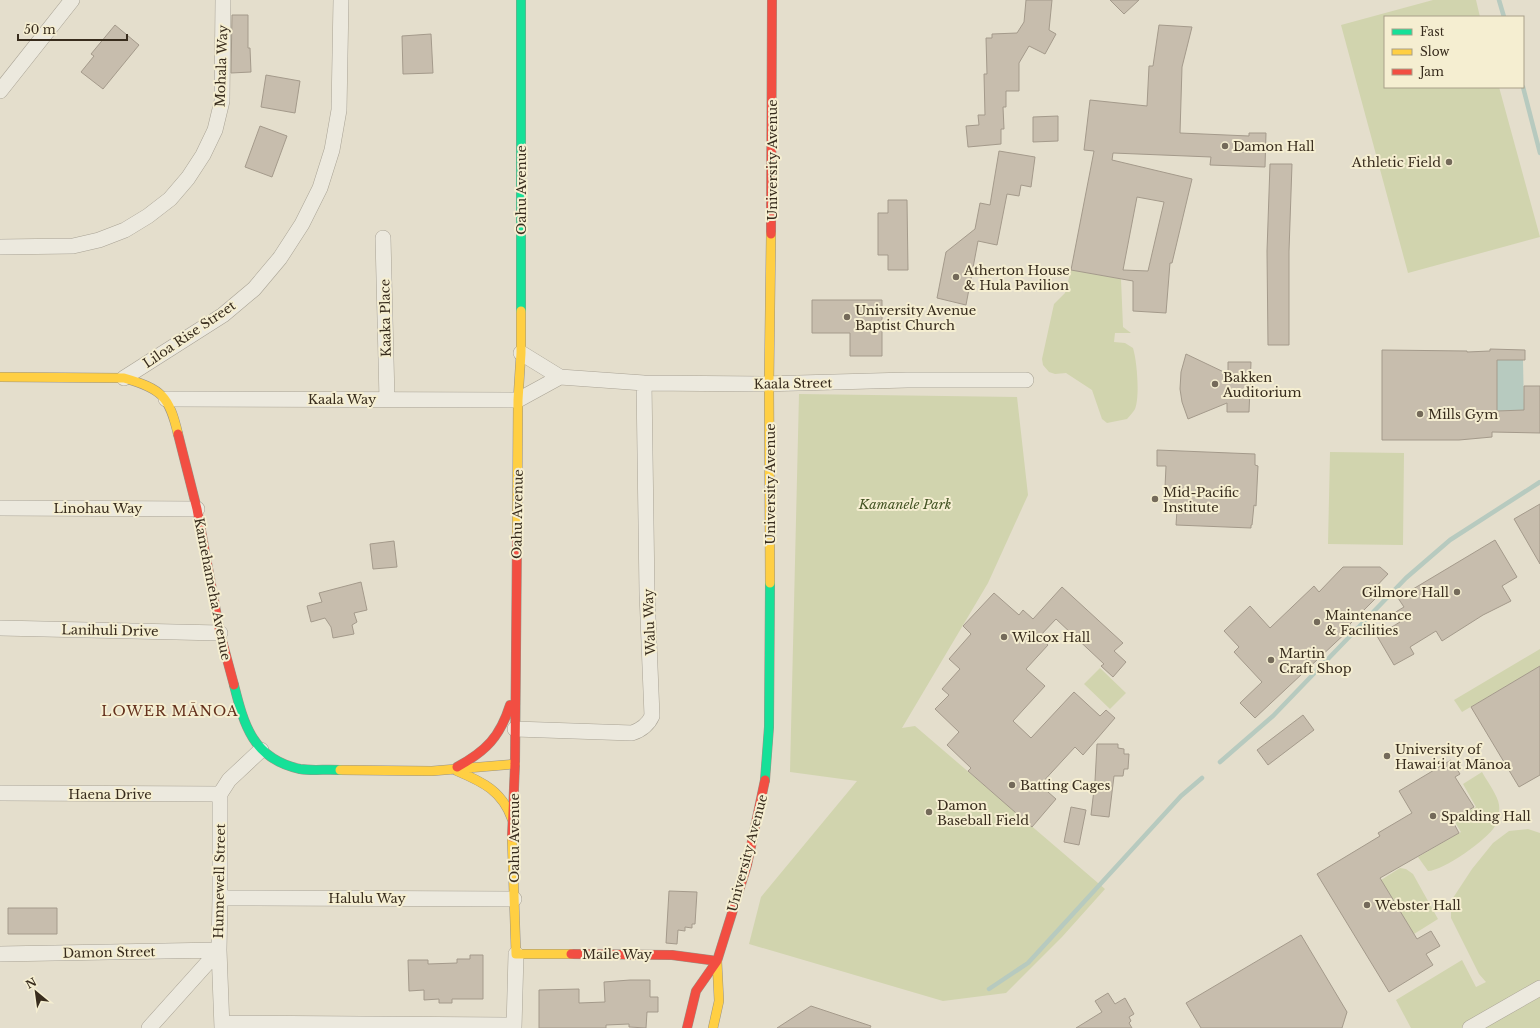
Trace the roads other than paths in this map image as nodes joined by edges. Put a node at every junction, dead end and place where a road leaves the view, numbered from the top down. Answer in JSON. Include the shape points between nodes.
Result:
{"nodes":[{"id":1,"x":72,"y":0,"type":"edge"},
{"id":2,"x":223,"y":0,"type":"edge"},
{"id":3,"x":341,"y":0,"type":"edge"},
{"id":4,"x":521,"y":0,"type":"edge"},
{"id":5,"x":772,"y":0,"type":"edge"},
{"id":6,"x":0,"y":91,"type":"edge"},
{"id":7,"x":383,"y":238,"type":"dead end"},
{"id":8,"x":0,"y":247,"type":"edge"},
{"id":9,"x":521,"y":353,"type":"junction"},
{"id":10,"x":0,"y":377,"type":"edge"},
{"id":11,"x":560,"y":377,"type":"junction"},
{"id":12,"x":124,"y":378,"type":"junction"},
{"id":13,"x":1026,"y":380,"type":"dead end"},
{"id":14,"x":644,"y":383,"type":"junction"},
{"id":15,"x":769,"y":384,"type":"junction"},
{"id":16,"x":166,"y":399,"type":"junction"},
{"id":17,"x":387,"y":399,"type":"junction"},
{"id":18,"x":518,"y":400,"type":"junction"},
{"id":19,"x":0,"y":508,"type":"edge"},
{"id":20,"x":197,"y":509,"type":"junction"},
{"id":21,"x":0,"y":628,"type":"edge"},
{"id":22,"x":220,"y":633,"type":"junction"},
{"id":23,"x":515,"y":689,"type":"junction"},
{"id":24,"x":515,"y":729,"type":"junction"},
{"id":25,"x":261,"y":750,"type":"junction"},
{"id":26,"x":515,"y":764,"type":"junction"},
{"id":27,"x":453,"y":769,"type":"junction"},
{"id":28,"x":0,"y":794,"type":"edge"},
{"id":29,"x":220,"y":794,"type":"junction"},
{"id":30,"x":512,"y":822,"type":"junction"},
{"id":31,"x":220,"y":898,"type":"junction"},
{"id":32,"x":514,"y":899,"type":"junction"},
{"id":33,"x":219,"y":950,"type":"junction"},
{"id":34,"x":6,"y":954,"type":"edge"},
{"id":35,"x":516,"y":954,"type":"junction"},
{"id":36,"x":717,"y":961,"type":"junction"},
{"id":37,"x":0,"y":967,"type":"edge"},
{"id":38,"x":1540,"y":988,"type":"edge"},
{"id":39,"x":222,"y":1025,"type":"edge"},
{"id":40,"x":514,"y":1026,"type":"edge"},
{"id":41,"x":149,"y":1028,"type":"edge"},
{"id":42,"x":687,"y":1028,"type":"edge"},
{"id":43,"x":713,"y":1028,"type":"edge"},
{"id":44,"x":1470,"y":1028,"type":"edge"}],
"edges":[{"from":1,"to":6,"type":"street"},
{"from":2,"to":8,"type":"street","name":"Mohala Way","via":[[222,101],[215,130],[188,178],[170,198],[125,230],[99,240],[73,246]]},
{"from":3,"to":12,"type":"street","name":"Liloa Rise Street","via":[[339,110],[332,150],[320,188],[302,224],[276,263],[254,289],[223,315]]},
{"from":4,"to":9,"type":"street","name":"Oahu Avenue"},
{"from":5,"to":15,"type":"street","name":"University Avenue"},
{"from":7,"to":17,"type":"street","name":"Kaaka Place"},
{"from":9,"to":11,"type":"street","name":"Kaala Street"},
{"from":9,"to":18,"type":"street","name":"Oahu Avenue"},
{"from":10,"to":12,"type":"street"},
{"from":11,"to":14,"type":"street","name":"Kaala Street"},
{"from":11,"to":18,"type":"street"},
{"from":12,"to":16,"type":"street","via":[[142,384]]},
{"from":13,"to":15,"type":"street","name":"Kaala Street"},
{"from":14,"to":15,"type":"street","name":"Kaala Street"},
{"from":14,"to":24,"type":"street","name":"Walu Way","via":[[647,593],[652,716],[646,726],[632,733]]},
{"from":15,"to":36,"type":"street","name":"University Avenue","via":[[768,727],[765,787],[747,865]]},
{"from":16,"to":17,"type":"street","name":"Kaala Way"},
{"from":16,"to":20,"type":"street","name":"Kamehameha Avenue","via":[[173,413]]},
{"from":17,"to":18,"type":"street","name":"Kaala Way"},
{"from":18,"to":23,"type":"street","name":"Oahu Avenue"},
{"from":19,"to":20,"type":"street","name":"Linohau Way"},
{"from":20,"to":22,"type":"street","name":"Kamehameha Avenue"},
{"from":21,"to":22,"type":"street","name":"Lanihuli Drive"},
{"from":22,"to":25,"type":"street","name":"Kamehameha Avenue","via":[[243,720],[251,738]]},
{"from":23,"to":24,"type":"street","name":"Oahu Avenue"},
{"from":23,"to":27,"type":"street","name":"Kamehameha Avenue","via":[[506,719],[495,739],[479,755]]},
{"from":24,"to":26,"type":"street","name":"Oahu Avenue"},
{"from":25,"to":27,"type":"street","name":"Kamehameha Avenue","via":[[281,764],[301,769]]},
{"from":25,"to":29,"type":"street","via":[[229,780]]},
{"from":26,"to":27,"type":"street"},
{"from":26,"to":30,"type":"street","name":"Oahu Avenue"},
{"from":27,"to":30,"type":"street","name":"Kamehameha Avenue","via":[[481,781],[496,792],[507,806]]},
{"from":28,"to":29,"type":"street","name":"Haena Drive"},
{"from":29,"to":31,"type":"street","name":"Hunnewell Street"},
{"from":30,"to":32,"type":"street","name":"Oahu Avenue"},
{"from":31,"to":32,"type":"street","name":"Halulu Way"},
{"from":31,"to":33,"type":"street","name":"Hunnewell Street"},
{"from":32,"to":35,"type":"street","name":"Oahu Avenue"},
{"from":33,"to":34,"type":"street","name":"Damon Street"},
{"from":33,"to":39,"type":"street","name":"Hunnewell Street"},
{"from":33,"to":41,"type":"street"},
{"from":34,"to":37,"type":"street"},
{"from":35,"to":36,"type":"street","name":"Maile Way","via":[[672,955]]},
{"from":35,"to":40,"type":"street","name":"Oahu Avenue"},
{"from":36,"to":42,"type":"street","name":"University Avenue","via":[[696,991]]},
{"from":36,"to":43,"type":"street","name":"University Avenue","via":[[719,1001]]},
{"from":38,"to":44,"type":"street"},
{"from":39,"to":40,"type":"street"}]}
